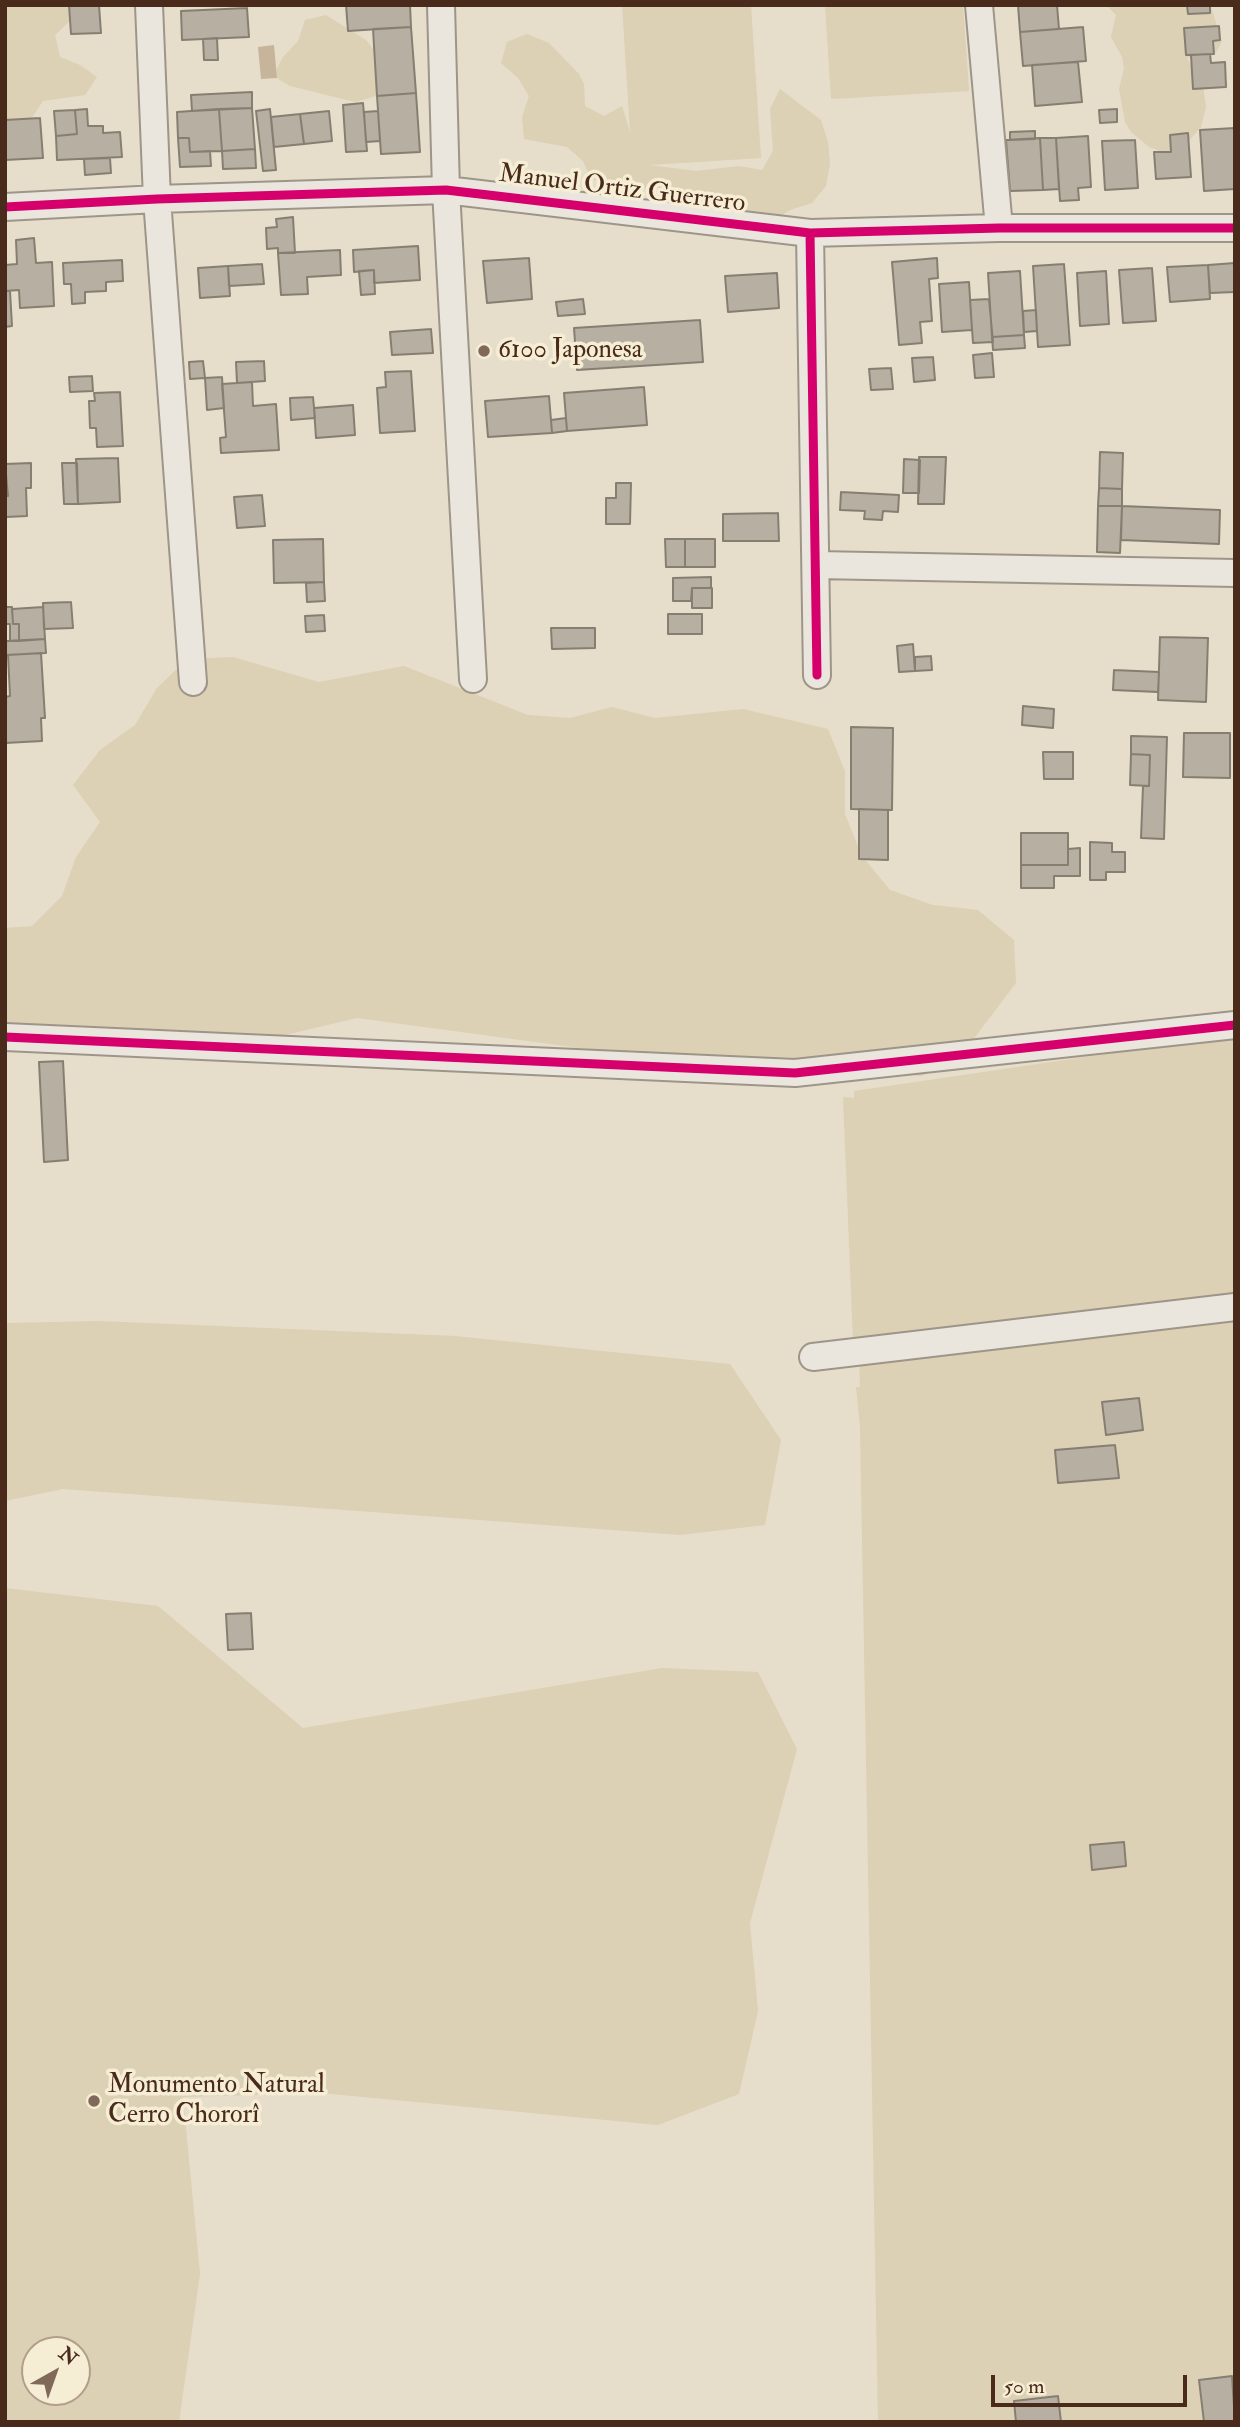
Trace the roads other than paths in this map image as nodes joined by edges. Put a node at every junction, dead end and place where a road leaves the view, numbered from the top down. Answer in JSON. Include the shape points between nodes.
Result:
{"nodes":[{"id":1,"x":149,"y":5,"type":"edge"},
{"id":2,"x":441,"y":5,"type":"edge"},
{"id":3,"x":979,"y":5,"type":"edge"},
{"id":4,"x":446,"y":190,"type":"junction"},
{"id":5,"x":157,"y":199,"type":"junction"},
{"id":6,"x":5,"y":208,"type":"edge"},
{"id":7,"x":999,"y":228,"type":"junction"},
{"id":8,"x":1235,"y":228,"type":"edge"},
{"id":9,"x":810,"y":233,"type":"junction"},
{"id":10,"x":817,"y":565,"type":"junction"},
{"id":11,"x":1235,"y":573,"type":"edge"},
{"id":12,"x":817,"y":675,"type":"dead end"},
{"id":13,"x":473,"y":679,"type":"dead end"},
{"id":14,"x":193,"y":682,"type":"dead end"},
{"id":15,"x":1235,"y":1025,"type":"edge"},
{"id":16,"x":5,"y":1037,"type":"edge"},
{"id":17,"x":1235,"y":1307,"type":"edge"},
{"id":18,"x":813,"y":1357,"type":"dead end"}],
"edges":[{"from":1,"to":5,"type":"street"},
{"from":2,"to":4,"type":"street"},
{"from":3,"to":7,"type":"street"},
{"from":4,"to":5,"type":"street","name":"Manuel Ortiz Guerrero"},
{"from":4,"to":9,"type":"street","name":"Manuel Ortiz Guerrero"},
{"from":4,"to":13,"type":"street"},
{"from":5,"to":6,"type":"street","name":"Manuel Ortiz Guerrero"},
{"from":5,"to":14,"type":"street"},
{"from":7,"to":8,"type":"street","name":"Manuel Ortiz Guerrero"},
{"from":7,"to":9,"type":"street","name":"Manuel Ortiz Guerrero"},
{"from":9,"to":10,"type":"street"},
{"from":10,"to":11,"type":"street"},
{"from":10,"to":12,"type":"street"},
{"from":15,"to":16,"type":"street","via":[[795,1073]]},
{"from":17,"to":18,"type":"street"}]}
